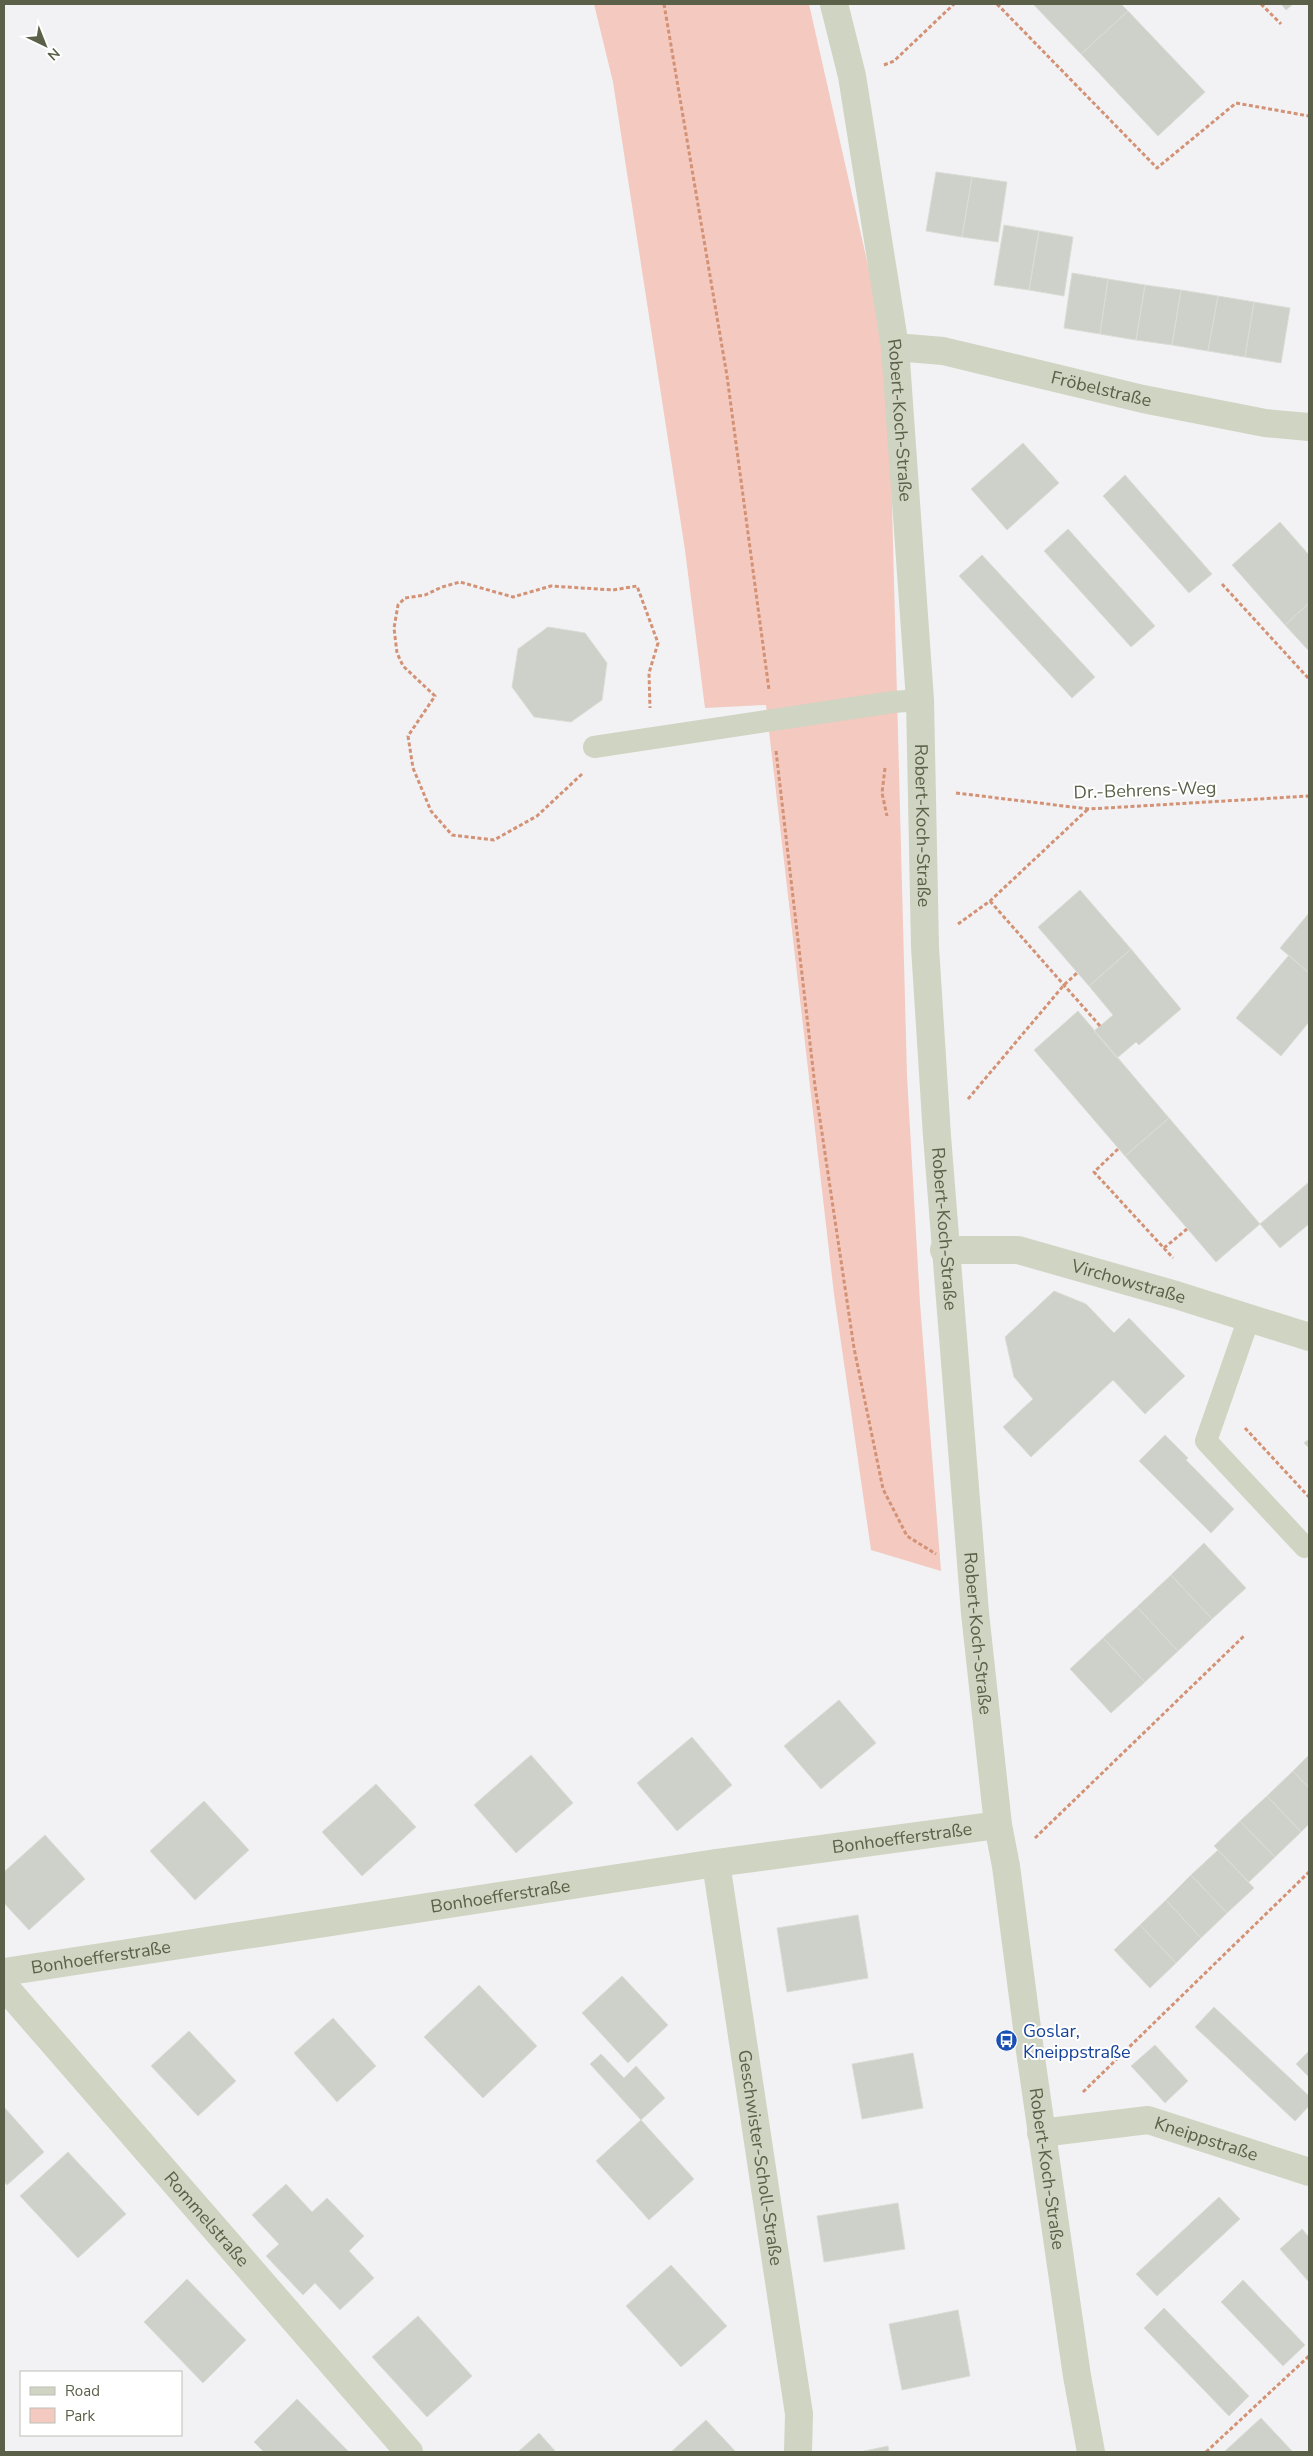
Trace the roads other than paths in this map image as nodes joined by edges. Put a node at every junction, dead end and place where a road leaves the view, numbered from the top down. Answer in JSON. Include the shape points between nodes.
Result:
{"nodes":[{"id":1,"x":834,"y":4,"type":"edge"},
{"id":2,"x":895,"y":348,"type":"junction"},
{"id":3,"x":1309,"y":426,"type":"edge"},
{"id":4,"x":920,"y":700,"type":"junction"},
{"id":5,"x":604,"y":745,"type":"road end"},
{"id":6,"x":944,"y":1250,"type":"junction"},
{"id":7,"x":1248,"y":1318,"type":"junction"},
{"id":8,"x":1309,"y":1337,"type":"edge"},
{"id":9,"x":1305,"y":1547,"type":"dead end"},
{"id":10,"x":998,"y":1825,"type":"junction"},
{"id":11,"x":716,"y":1863,"type":"junction"},
{"id":12,"x":4,"y":1972,"type":"edge"},
{"id":13,"x":4,"y":1986,"type":"edge"},
{"id":14,"x":1041,"y":2133,"type":"junction"},
{"id":15,"x":1309,"y":2172,"type":"edge"},
{"id":16,"x":409,"y":2452,"type":"edge"},
{"id":17,"x":798,"y":2452,"type":"edge"},
{"id":18,"x":1091,"y":2452,"type":"edge"}],
"edges":[{"from":1,"to":2,"type":"street","name":"Robert-Koch-Straße","via":[[852,76]]},
{"from":2,"to":3,"type":"street","name":"Fröbelstraße","via":[[943,351],[1143,399],[1265,423]]},
{"from":2,"to":4,"type":"street","name":"Robert-Koch-Straße"},
{"from":4,"to":5,"type":"lane"},
{"from":4,"to":6,"type":"street","name":"Robert-Koch-Straße","via":[[925,948]]},
{"from":6,"to":7,"type":"street","name":"Virchowstraße","via":[[1018,1250]]},
{"from":6,"to":10,"type":"street","name":"Robert-Koch-Straße","via":[[971,1570]]},
{"from":7,"to":8,"type":"street","name":"Virchowstraße"},
{"from":7,"to":9,"type":"lane","via":[[1206,1441]]},
{"from":10,"to":11,"type":"street","name":"Bonhoefferstraße"},
{"from":10,"to":14,"type":"street","name":"Robert-Koch-Straße"},
{"from":11,"to":12,"type":"street","name":"Bonhoefferstraße"},
{"from":11,"to":17,"type":"street","name":"Geschwister-Scholl-Straße","via":[[799,2414]]},
{"from":13,"to":16,"type":"street","name":"Rommelstraße"},
{"from":14,"to":15,"type":"street","name":"Kneippstraße","via":[[1148,2120]]},
{"from":14,"to":18,"type":"street","name":"Robert-Koch-Straße"}]}
